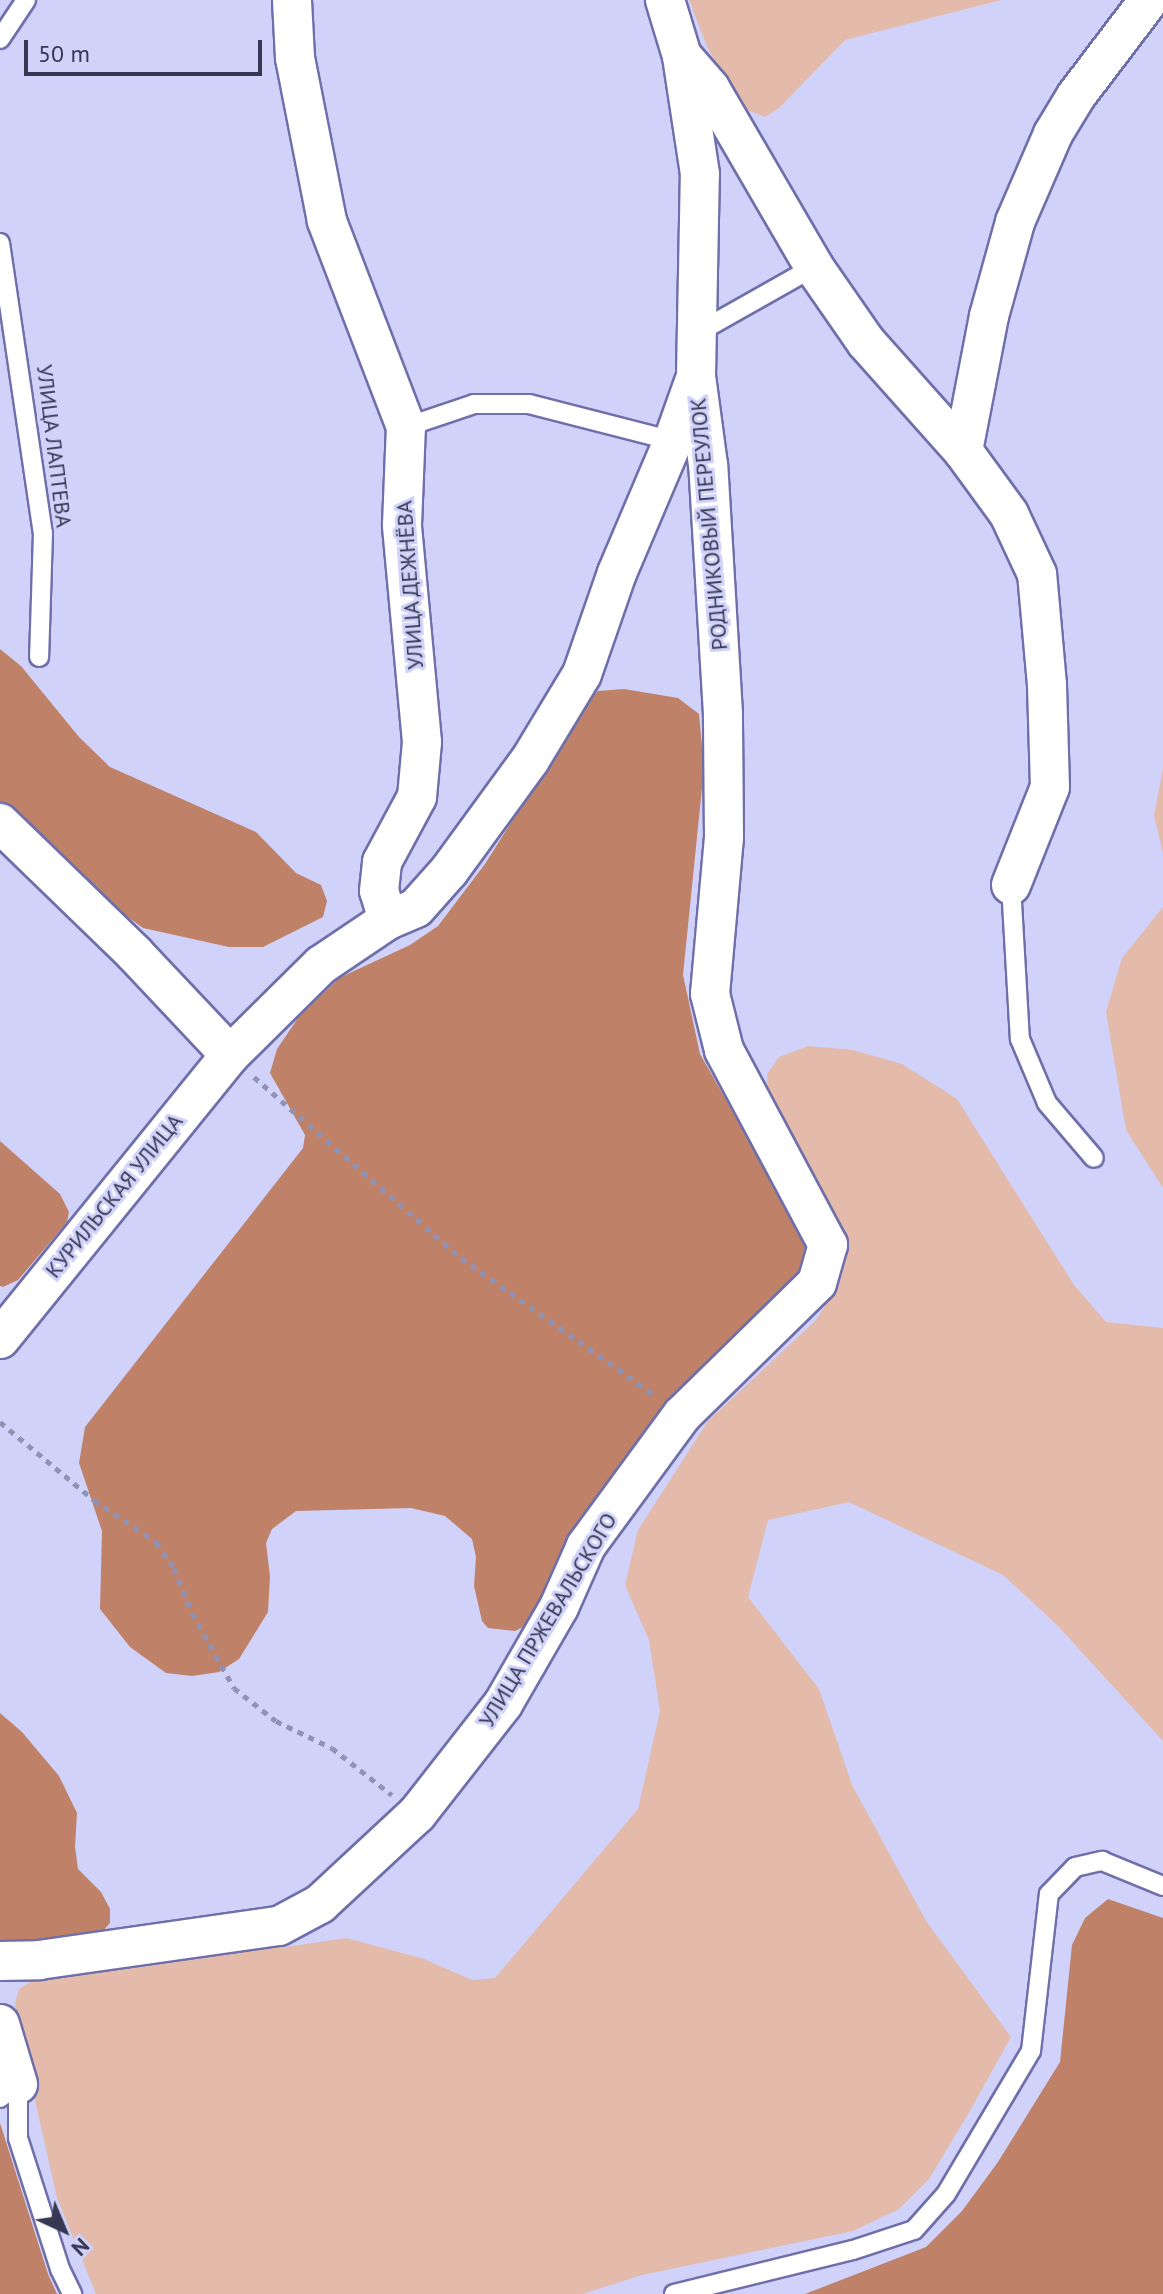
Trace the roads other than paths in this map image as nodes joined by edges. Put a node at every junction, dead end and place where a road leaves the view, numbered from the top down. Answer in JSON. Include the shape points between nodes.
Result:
{"nodes":[{"id":1,"x":26,"y":0,"type":"edge"},
{"id":2,"x":292,"y":0,"type":"edge"},
{"id":3,"x":665,"y":0,"type":"edge"},
{"id":4,"x":1149,"y":0,"type":"edge"},
{"id":5,"x":0,"y":39,"type":"edge"},
{"id":6,"x":682,"y":56,"type":"junction"},
{"id":7,"x":0,"y":243,"type":"edge"},
{"id":8,"x":814,"y":267,"type":"junction"},
{"id":9,"x":699,"y":332,"type":"junction"},
{"id":10,"x":696,"y":376,"type":"junction"},
{"id":11,"x":406,"y":427,"type":"junction"},
{"id":12,"x":673,"y":441,"type":"junction"},
{"id":13,"x":963,"y":451,"type":"junction"},
{"id":14,"x":39,"y":657,"type":"dead end"},
{"id":15,"x":0,"y":823,"type":"edge"},
{"id":16,"x":1011,"y":885,"type":"joint"},
{"id":17,"x":388,"y":920,"type":"junction"},
{"id":18,"x":724,"y":1050,"type":"joint"},
{"id":19,"x":230,"y":1055,"type":"junction"},
{"id":20,"x":1094,"y":1158,"type":"dead end"},
{"id":21,"x":0,"y":1339,"type":"edge"},
{"id":22,"x":1163,"y":1886,"type":"edge"},
{"id":23,"x":0,"y":1961,"type":"edge"},
{"id":24,"x":0,"y":2024,"type":"edge"},
{"id":25,"x":9,"y":2091,"type":"edge"},
{"id":26,"x":72,"y":2294,"type":"edge"},
{"id":27,"x":674,"y":2294,"type":"edge"}],
"edges":[{"from":1,"to":5,"type":"lane"},
{"from":2,"to":11,"type":"street","name":"УЛИЦА ДЕЖНЁВА","via":[[295,58],[327,221]]},
{"from":3,"to":6,"type":"street","name":"РОДНИКОВЫЙ ПЕРЕУЛОК"},
{"from":4,"to":13,"type":"street","via":[[1053,134],[1015,222],[989,316]]},
{"from":6,"to":8,"type":"street","via":[[710,88]]},
{"from":6,"to":9,"type":"street","name":"РОДНИКОВЫЙ ПЕРЕУЛОК","via":[[700,174]]},
{"from":7,"to":14,"type":"lane","name":"УЛИЦА ЛАПТЕВА","via":[[43,533]]},
{"from":8,"to":9,"type":"lane"},
{"from":8,"to":13,"type":"street","via":[[866,342]]},
{"from":9,"to":10,"type":"street","name":"РОДНИКОВЫЙ ПЕРЕУЛОК"},
{"from":10,"to":12,"type":"street"},
{"from":10,"to":18,"type":"street","name":"РОДНИКОВЫЙ ПЕРЕУЛОК","via":[[708,465],[723,714],[724,837],[710,994]]},
{"from":11,"to":12,"type":"lane","via":[[474,404],[529,404]]},
{"from":11,"to":17,"type":"street","name":"УЛИЦА ДЕЖНЁВА","via":[[402,525],[422,742],[417,797],[382,862],[379,891]]},
{"from":12,"to":17,"type":"street","via":[[617,573],[582,674],[530,760],[449,871],[416,908]]},
{"from":13,"to":16,"type":"street","via":[[1009,514],[1037,574],[1050,787]]},
{"from":15,"to":19,"type":"street"},
{"from":16,"to":20,"type":"lane","via":[[1020,1039],[1047,1103]]},
{"from":17,"to":19,"type":"street","via":[[321,965]]},
{"from":18,"to":23,"type":"street","name":"УЛИЦА ПРЖЕВАЛЬСКОГО","via":[[828,1245],[817,1283],[682,1415],[586,1546],[559,1607],[503,1704],[417,1814],[320,1904],[279,1926]]},
{"from":19,"to":21,"type":"street","name":"КУРИЛЬСКАЯ УЛИЦА"},
{"from":22,"to":27,"type":"lane","via":[[1102,1861],[1075,1867],[1049,1894],[1031,2051],[946,2194],[914,2230]]},
{"from":24,"to":25,"type":"street"},
{"from":25,"to":26,"type":"lane","via":[[18,2138]]}]}
